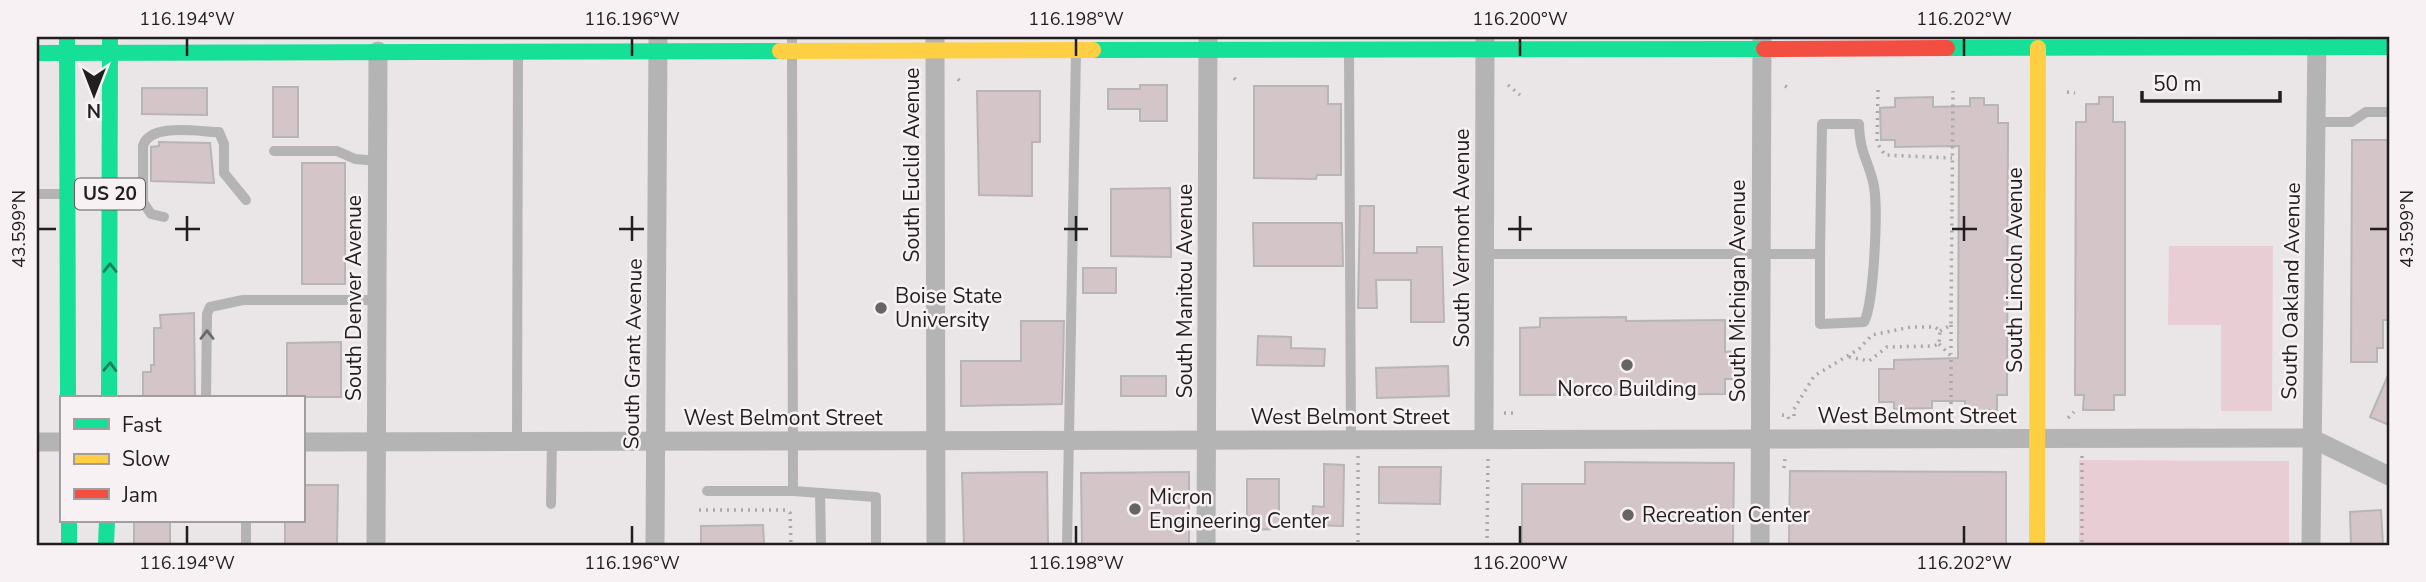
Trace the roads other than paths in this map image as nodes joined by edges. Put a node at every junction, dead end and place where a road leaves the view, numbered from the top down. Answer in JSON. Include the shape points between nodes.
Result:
{"nodes":[{"id":1,"x":1905,"y":42,"type":"edge"},
{"id":2,"x":2038,"y":42,"type":"edge"},
{"id":3,"x":2179,"y":42,"type":"edge"},
{"id":4,"x":2317,"y":42,"type":"edge"},
{"id":5,"x":792,"y":43,"type":"edge"},
{"id":6,"x":935,"y":43,"type":"edge"},
{"id":7,"x":1042,"y":43,"type":"edge"},
{"id":8,"x":1076,"y":43,"type":"edge"},
{"id":9,"x":1208,"y":43,"type":"edge"},
{"id":10,"x":1349,"y":43,"type":"edge"},
{"id":11,"x":1485,"y":43,"type":"edge"},
{"id":12,"x":1622,"y":43,"type":"edge"},
{"id":13,"x":1762,"y":43,"type":"edge"},
{"id":14,"x":110,"y":44,"type":"edge"},
{"id":15,"x":379,"y":44,"type":"edge"},
{"id":16,"x":658,"y":44,"type":"edge"},
{"id":17,"x":67,"y":45,"type":"edge"},
{"id":18,"x":2389,"y":47,"type":"edge"},
{"id":19,"x":518,"y":51,"type":"junction"},
{"id":20,"x":37,"y":53,"type":"edge"},
{"id":21,"x":2389,"y":112,"type":"edge"},
{"id":22,"x":2318,"y":122,"type":"junction"},
{"id":23,"x":274,"y":151,"type":"dead end"},
{"id":24,"x":378,"y":161,"type":"junction"},
{"id":25,"x":37,"y":194,"type":"edge"},
{"id":26,"x":66,"y":194,"type":"junction"},
{"id":27,"x":246,"y":200,"type":"dead end"},
{"id":28,"x":164,"y":217,"type":"dead end"},
{"id":29,"x":1761,"y":253,"type":"junction"},
{"id":30,"x":1484,"y":254,"type":"junction"},
{"id":31,"x":1820,"y":254,"type":"junction"},
{"id":32,"x":377,"y":300,"type":"junction"},
{"id":33,"x":68,"y":396,"type":"edge"},
{"id":34,"x":109,"y":396,"type":"edge"},
{"id":35,"x":206,"y":396,"type":"edge"},
{"id":36,"x":2037,"y":438,"type":"junction"},
{"id":37,"x":2311,"y":438,"type":"junction"},
{"id":38,"x":1760,"y":439,"type":"junction"},
{"id":39,"x":936,"y":440,"type":"junction"},
{"id":40,"x":1069,"y":440,"type":"junction"},
{"id":41,"x":1207,"y":440,"type":"junction"},
{"id":42,"x":1354,"y":440,"type":"junction"},
{"id":43,"x":517,"y":441,"type":"junction"},
{"id":44,"x":552,"y":441,"type":"junction"},
{"id":45,"x":655,"y":441,"type":"junction"},
{"id":46,"x":793,"y":441,"type":"junction"},
{"id":47,"x":37,"y":442,"type":"edge"},
{"id":48,"x":60,"y":442,"type":"edge"},
{"id":49,"x":304,"y":442,"type":"edge"},
{"id":50,"x":376,"y":442,"type":"junction"},
{"id":51,"x":1486,"y":448,"type":"junction"},
{"id":52,"x":2389,"y":476,"type":"edge"},
{"id":53,"x":707,"y":491,"type":"dead end"},
{"id":54,"x":793,"y":491,"type":"junction"},
{"id":55,"x":820,"y":493,"type":"junction"},
{"id":56,"x":551,"y":504,"type":"dead end"},
{"id":57,"x":69,"y":522,"type":"edge"},
{"id":58,"x":107,"y":522,"type":"edge"},
{"id":59,"x":246,"y":522,"type":"edge"},
{"id":60,"x":69,"y":545,"type":"edge"},
{"id":61,"x":106,"y":545,"type":"edge"},
{"id":62,"x":246,"y":545,"type":"edge"},
{"id":63,"x":376,"y":545,"type":"edge"},
{"id":64,"x":655,"y":545,"type":"edge"},
{"id":65,"x":821,"y":545,"type":"edge"},
{"id":66,"x":876,"y":545,"type":"edge"},
{"id":67,"x":936,"y":545,"type":"edge"},
{"id":68,"x":1067,"y":545,"type":"edge"},
{"id":69,"x":1206,"y":545,"type":"edge"},
{"id":70,"x":1760,"y":545,"type":"edge"},
{"id":71,"x":2037,"y":545,"type":"edge"},
{"id":72,"x":2311,"y":545,"type":"edge"}],
"edges":[{"from":1,"to":2,"type":"street"},
{"from":1,"to":13,"type":"street"},
{"from":2,"to":3,"type":"street"},
{"from":2,"to":36,"type":"street","name":"South Lincoln Avenue"},
{"from":3,"to":4,"type":"street"},
{"from":4,"to":18,"type":"street"},
{"from":4,"to":22,"type":"street","name":"South Oakland Avenue"},
{"from":5,"to":6,"type":"street"},
{"from":5,"to":16,"type":"street"},
{"from":5,"to":46,"type":"lane"},
{"from":6,"to":7,"type":"street"},
{"from":6,"to":39,"type":"street","name":"South Euclid Avenue"},
{"from":7,"to":8,"type":"street"},
{"from":8,"to":9,"type":"street"},
{"from":8,"to":40,"type":"lane"},
{"from":9,"to":10,"type":"street"},
{"from":9,"to":41,"type":"street","name":"South Manitou Avenue"},
{"from":10,"to":11,"type":"street"},
{"from":10,"to":42,"type":"lane"},
{"from":11,"to":12,"type":"street"},
{"from":11,"to":30,"type":"street","name":"South Vermont Avenue"},
{"from":12,"to":13,"type":"street"},
{"from":13,"to":29,"type":"street","name":"South Michigan Avenue"},
{"from":14,"to":15,"type":"street"},
{"from":14,"to":17,"type":"street"},
{"from":34,"to":14,"type":"street","number":"US 20","one_way":true},
{"from":15,"to":19,"type":"street"},
{"from":15,"to":24,"type":"street","name":"South Denver Avenue"},
{"from":16,"to":19,"type":"street"},
{"from":16,"to":45,"type":"street","name":"South Grant Avenue"},
{"from":17,"to":20,"type":"street"},
{"from":17,"to":26,"type":"street","number":"US 20"},
{"from":19,"to":43,"type":"lane"},
{"from":21,"to":22,"type":"lane","via":[[2366,112],[2351,121]]},
{"from":22,"to":37,"type":"street","name":"South Oakland Avenue"},
{"from":23,"to":24,"type":"lane","via":[[337,150],[355,159]]},
{"from":24,"to":32,"type":"street","name":"South Denver Avenue"},
{"from":25,"to":26,"type":"lane"},
{"from":26,"to":33,"type":"street","number":"US 20","via":[[59,336]]},
{"from":27,"to":28,"type":"lane","via":[[224,173],[224,144],[219,132],[156,132],[143,146],[143,202],[151,214]]},
{"from":29,"to":30,"type":"lane"},
{"from":29,"to":31,"type":"lane"},
{"from":29,"to":38,"type":"street","name":"South Michigan Avenue"},
{"from":30,"to":51,"type":"street","name":"South Vermont Avenue"},
{"from":31,"to":31,"type":"lane","via":[[1820,324],[1864,322],[1873,294],[1874,183],[1861,151],[1859,124],[1822,124]]},
{"from":35,"to":32,"type":"lane","one_way":true,"via":[[210,307],[243,300]]},
{"from":32,"to":50,"type":"street","name":"South Denver Avenue"},
{"from":36,"to":37,"type":"street","name":"West Belmont Street"},
{"from":36,"to":38,"type":"street","name":"West Belmont Street"},
{"from":36,"to":71,"type":"street","name":"South Lincoln Avenue"},
{"from":37,"to":52,"type":"street","name":"West Belmont Street"},
{"from":37,"to":72,"type":"street","name":"South Oakland Avenue"},
{"from":38,"to":51,"type":"street","name":"West Belmont Street"},
{"from":38,"to":70,"type":"street","name":"South Michigan Avenue"},
{"from":39,"to":40,"type":"street","name":"West Belmont Street"},
{"from":39,"to":46,"type":"street","name":"West Belmont Street"},
{"from":39,"to":67,"type":"street","name":"South Euclid Avenue"},
{"from":40,"to":41,"type":"street","name":"West Belmont Street"},
{"from":40,"to":68,"type":"lane"},
{"from":41,"to":42,"type":"street","name":"West Belmont Street"},
{"from":41,"to":69,"type":"street","name":"South Manitou Avenue"},
{"from":42,"to":51,"type":"street","name":"West Belmont Street"},
{"from":43,"to":44,"type":"street","name":"West Belmont Street"},
{"from":43,"to":50,"type":"street","name":"West Belmont Street"},
{"from":44,"to":45,"type":"street","name":"West Belmont Street"},
{"from":44,"to":56,"type":"lane"},
{"from":45,"to":46,"type":"street","name":"West Belmont Street"},
{"from":45,"to":64,"type":"street","name":"South Grant Avenue"},
{"from":46,"to":54,"type":"lane"},
{"from":47,"to":48,"type":"street"},
{"from":49,"to":50,"type":"street","name":"West Belmont Street"},
{"from":50,"to":63,"type":"street","name":"South Denver Avenue"},
{"from":53,"to":54,"type":"lane"},
{"from":54,"to":55,"type":"lane"},
{"from":55,"to":65,"type":"lane"},
{"from":55,"to":66,"type":"lane","via":[[876,496]]},
{"from":57,"to":60,"type":"street"},
{"from":58,"to":61,"type":"street"},
{"from":59,"to":62,"type":"lane"}]}
